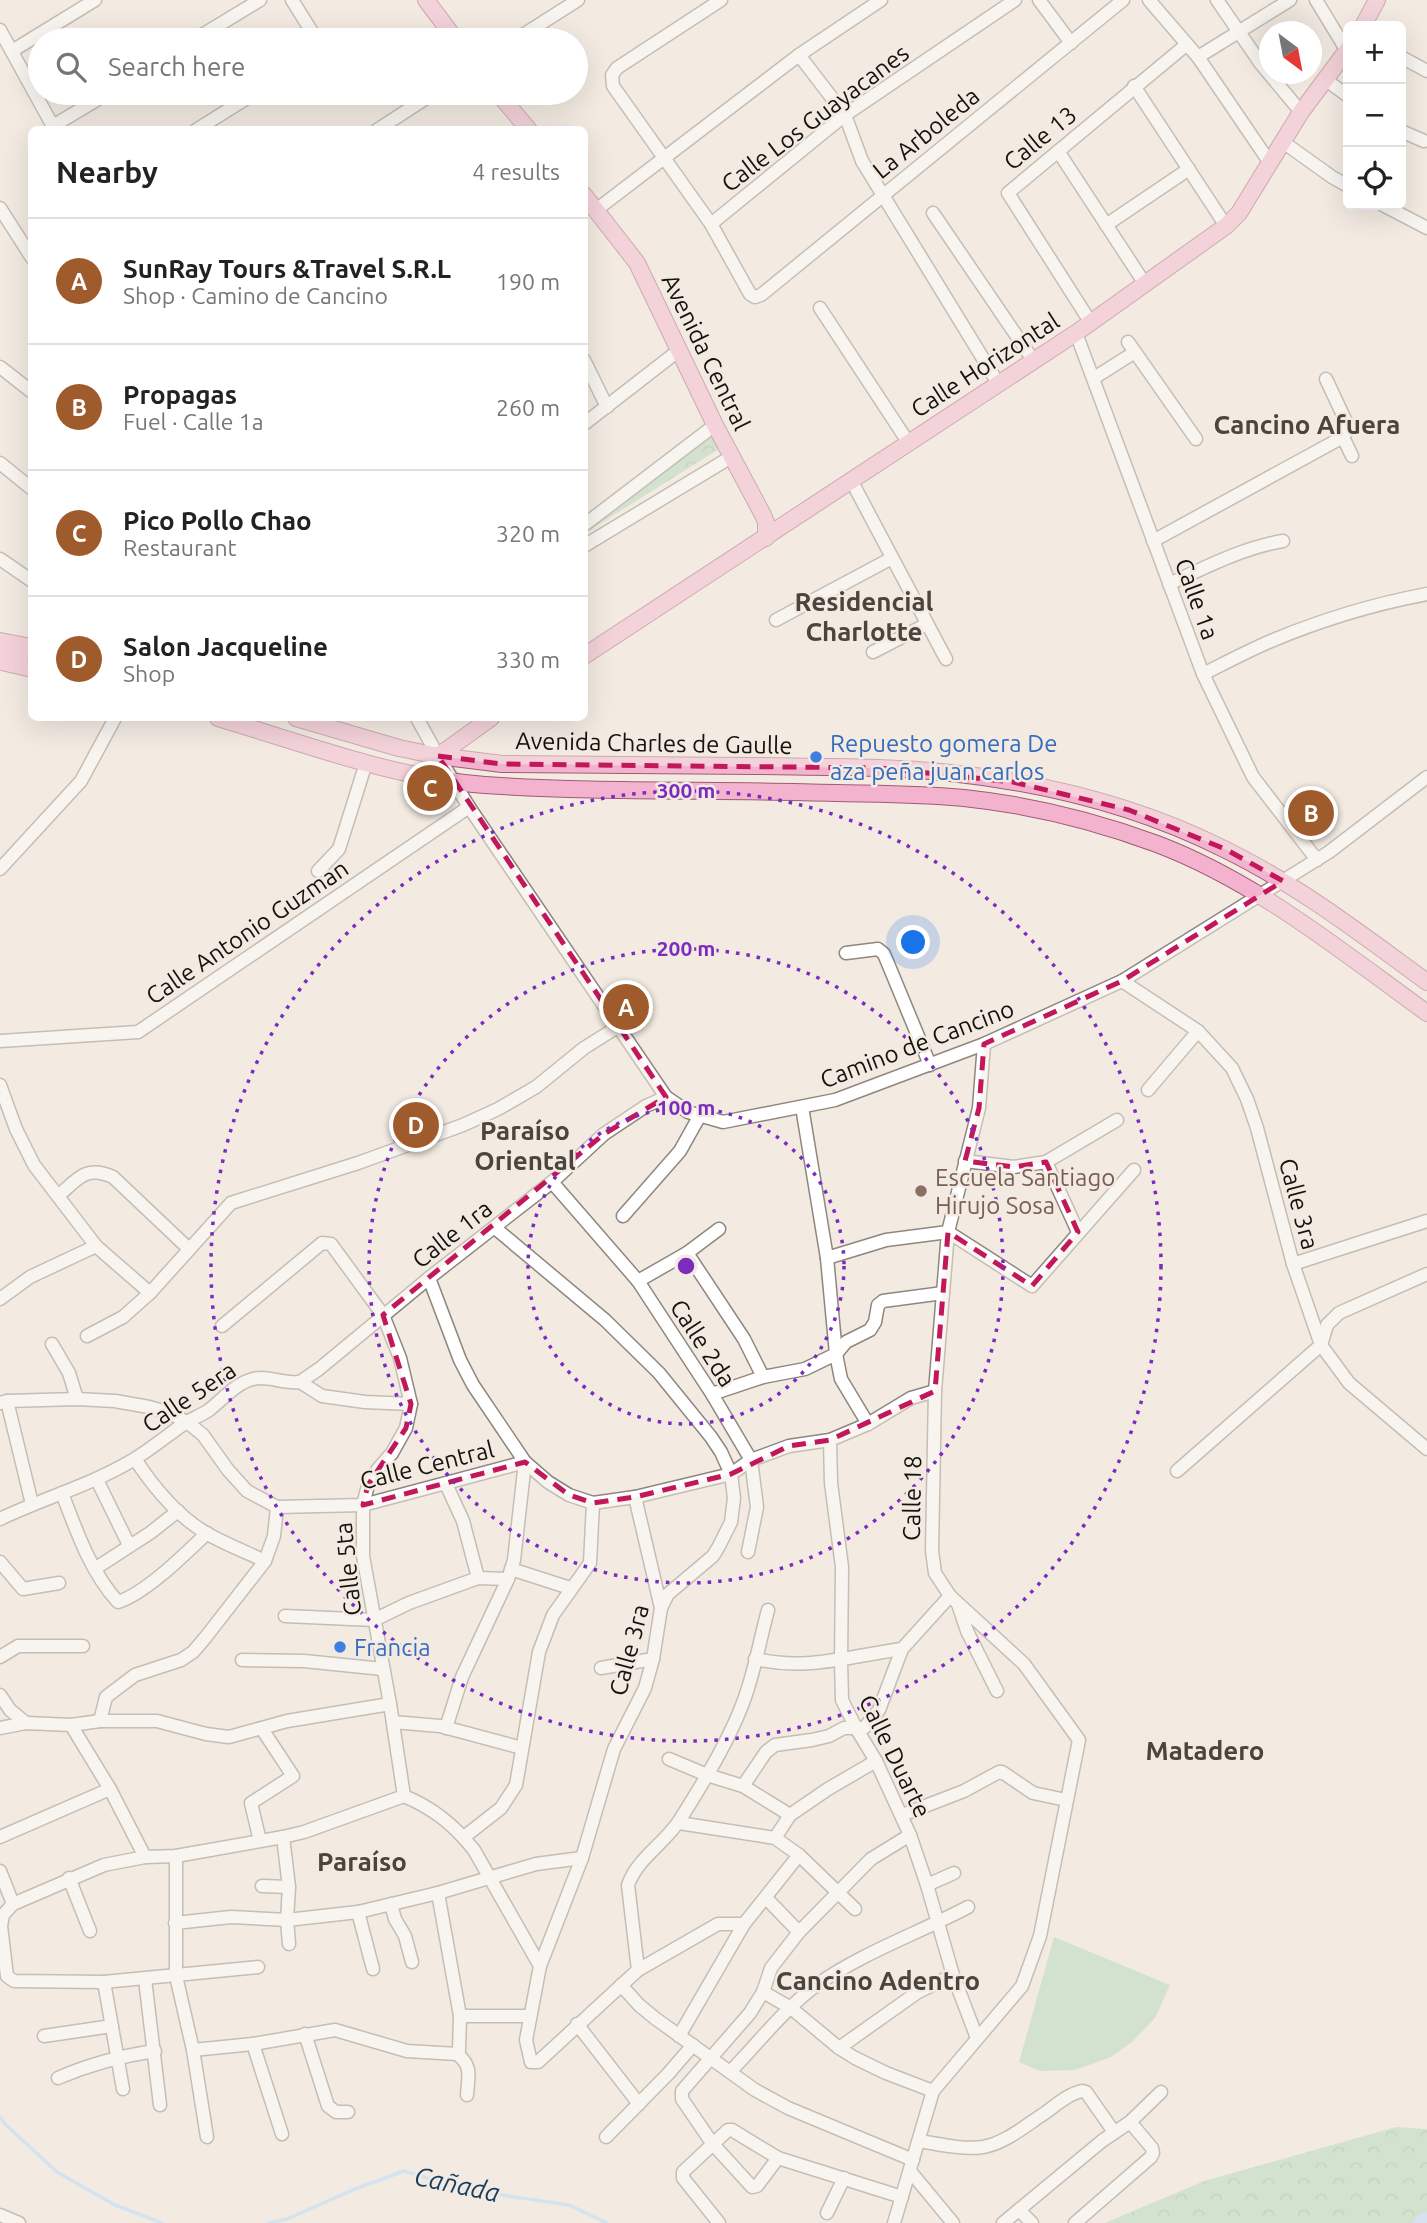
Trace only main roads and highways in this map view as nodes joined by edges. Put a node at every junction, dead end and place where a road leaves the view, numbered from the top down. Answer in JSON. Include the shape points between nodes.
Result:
{"nodes":[{"id":1,"x":426,"y":0,"type":"edge"},
{"id":2,"x":1377,"y":0,"type":"edge"},
{"id":3,"x":1366,"y":21,"type":"edge"},
{"id":4,"x":447,"y":28,"type":"edge"},
{"id":5,"x":1343,"y":56,"type":"edge"},
{"id":6,"x":508,"y":105,"type":"edge"},
{"id":7,"x":526,"y":126,"type":"edge"},
{"id":8,"x":588,"y":200,"type":"edge"},
{"id":9,"x":766,"y":538,"type":"junction"},
{"id":10,"x":0,"y":640,"type":"edge"},
{"id":11,"x":24,"y":646,"type":"edge"},
{"id":12,"x":588,"y":653,"type":"edge"},
{"id":13,"x":0,"y":654,"type":"edge"},
{"id":14,"x":0,"y":662,"type":"edge"},
{"id":15,"x":28,"y":666,"type":"edge"},
{"id":16,"x":228,"y":721,"type":"edge"},
{"id":17,"x":306,"y":721,"type":"edge"},
{"id":18,"x":487,"y":721,"type":"edge"},
{"id":19,"x":438,"y":757,"type":"junction"},
{"id":20,"x":1427,"y":982,"type":"edge"},
{"id":21,"x":1427,"y":1013,"type":"edge"}],
"edges":[{"from":1,"to":4,"type":"main road"},
{"from":2,"to":3,"type":"main road"},
{"from":5,"to":9,"type":"main road","name":"Calle Horizontal","via":[[1226,226],[1091,323]]},
{"from":6,"to":7,"type":"main road"},
{"from":8,"to":9,"type":"main road","name":"Avenida Central","via":[[637,263],[653,293],[763,515]]},
{"from":9,"to":12,"type":"main road","name":"Calle Horizontal"},
{"from":10,"to":11,"type":"main road"},
{"from":11,"to":13,"type":"main road","via":[[20,656]]},
{"from":14,"to":15,"type":"main road"},
{"from":16,"to":21,"type":"main road","name":"Avenida Charles de Gaulle","via":[[366,763],[452,781],[961,798],[1099,824],[1210,867],[1261,896]]},
{"from":17,"to":19,"type":"main road","name":"Avenida Charles de Gaulle"},
{"from":18,"to":19,"type":"main road"},
{"from":19,"to":20,"type":"main road","name":"Avenida Charles de Gaulle","via":[[514,764],[880,768],[988,778],[1072,794],[1129,810],[1215,844],[1306,894]]}]}
